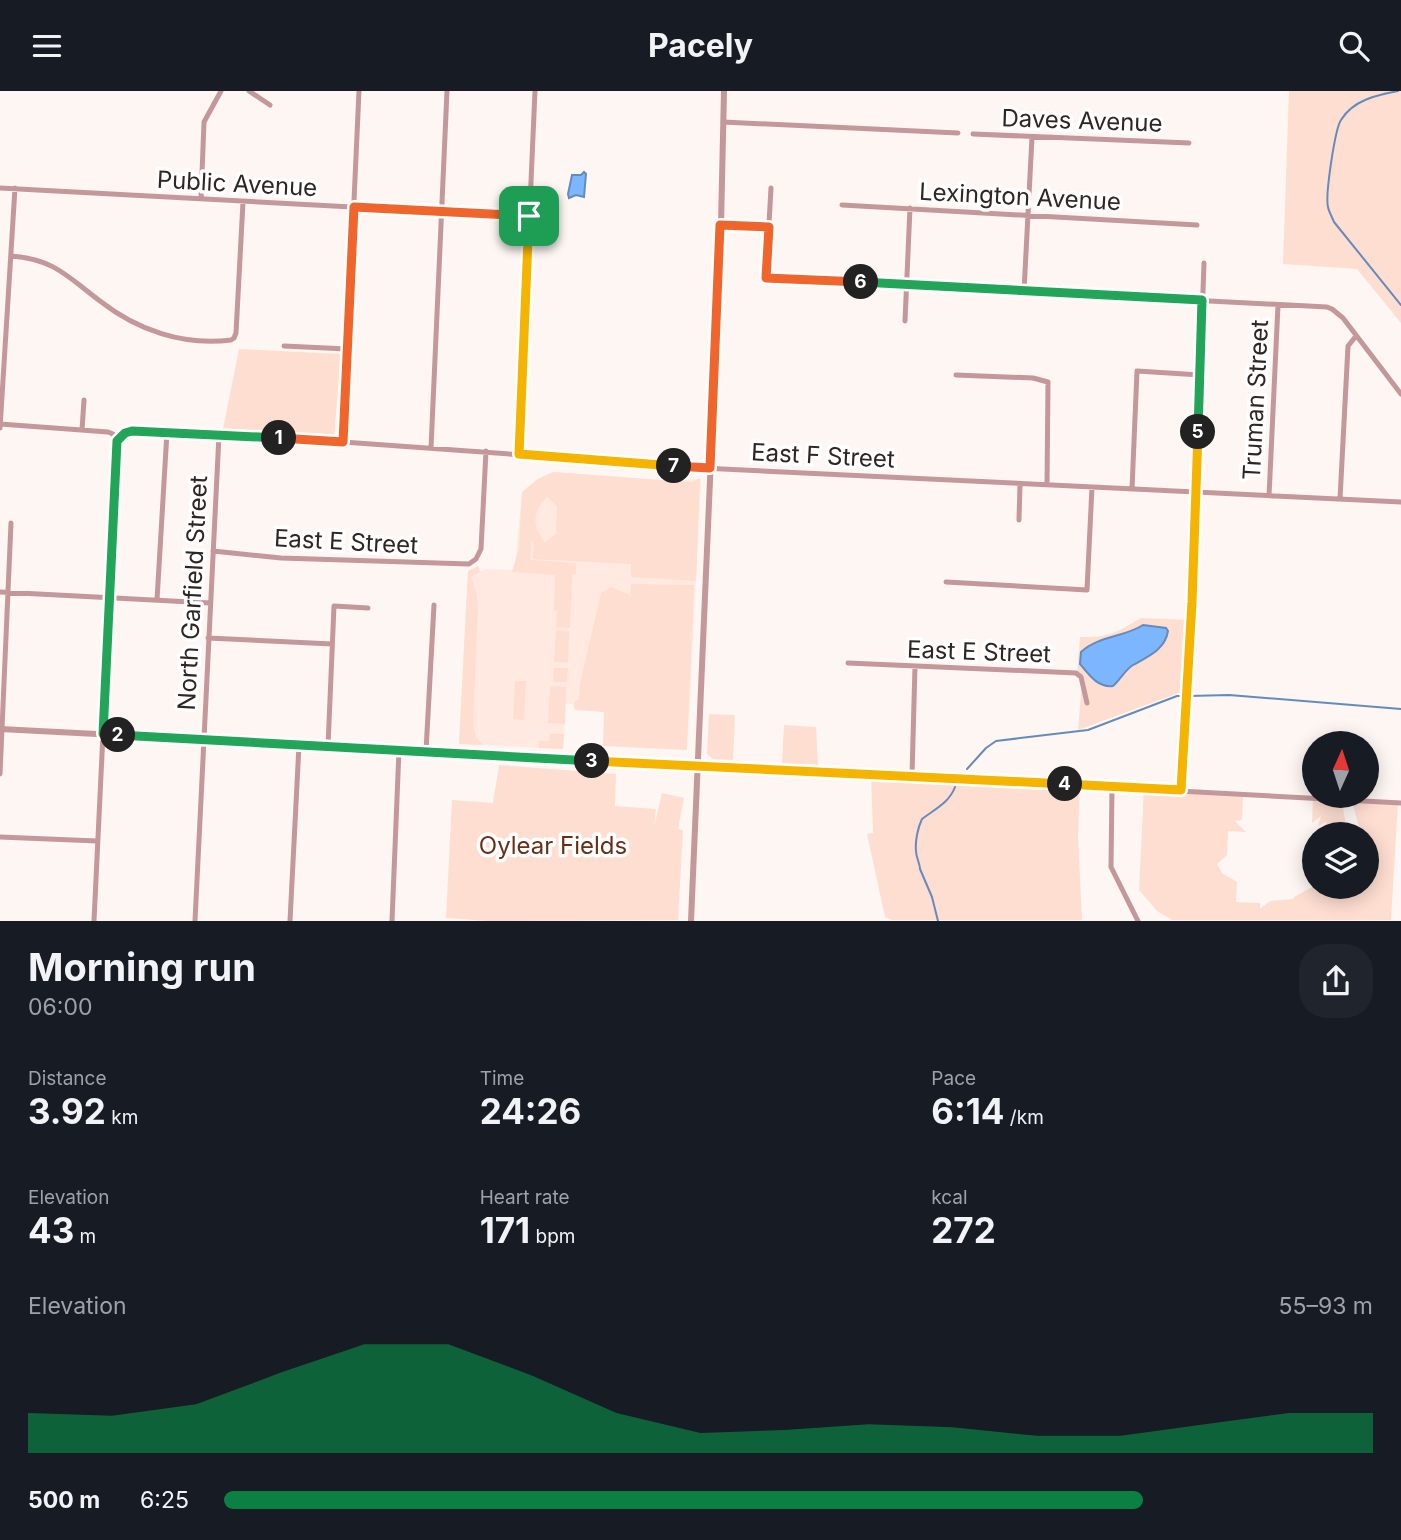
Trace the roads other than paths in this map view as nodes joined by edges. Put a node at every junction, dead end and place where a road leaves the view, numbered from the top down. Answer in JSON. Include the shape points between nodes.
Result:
{"nodes":[{"id":1,"x":221,"y":91,"type":"edge"},
{"id":2,"x":249,"y":91,"type":"edge"},
{"id":3,"x":359,"y":91,"type":"edge"},
{"id":4,"x":447,"y":91,"type":"edge"},
{"id":5,"x":535,"y":91,"type":"edge"},
{"id":6,"x":724,"y":91,"type":"edge"},
{"id":7,"x":270,"y":105,"type":"dead end"},
{"id":8,"x":723,"y":122,"type":"junction"},
{"id":9,"x":958,"y":133,"type":"dead end"},
{"id":10,"x":973,"y":134,"type":"dead end"},
{"id":11,"x":1032,"y":137,"type":"junction"},
{"id":12,"x":1189,"y":143,"type":"dead end"},
{"id":13,"x":0,"y":188,"type":"edge"},
{"id":14,"x":15,"y":188,"type":"junction"},
{"id":15,"x":771,"y":188,"type":"dead end"},
{"id":16,"x":201,"y":199,"type":"junction"},
{"id":17,"x":243,"y":202,"type":"junction"},
{"id":18,"x":842,"y":205,"type":"dead end"},
{"id":19,"x":354,"y":207,"type":"junction"},
{"id":20,"x":910,"y":208,"type":"junction"},
{"id":21,"x":442,"y":212,"type":"junction"},
{"id":22,"x":529,"y":216,"type":"junction"},
{"id":23,"x":1027,"y":216,"type":"junction"},
{"id":24,"x":556,"y":218,"type":"dead end"},
{"id":25,"x":720,"y":225,"type":"junction"},
{"id":26,"x":1197,"y":225,"type":"dead end"},
{"id":27,"x":769,"y":227,"type":"junction"},
{"id":28,"x":11,"y":256,"type":"junction"},
{"id":29,"x":1204,"y":263,"type":"dead end"},
{"id":30,"x":906,"y":284,"type":"junction"},
{"id":31,"x":1024,"y":291,"type":"junction"},
{"id":32,"x":1202,"y":300,"type":"junction"},
{"id":33,"x":1278,"y":305,"type":"junction"},
{"id":34,"x":905,"y":321,"type":"dead end"},
{"id":35,"x":1356,"y":336,"type":"junction"},
{"id":36,"x":284,"y":346,"type":"dead end"},
{"id":37,"x":347,"y":349,"type":"junction"},
{"id":38,"x":956,"y":375,"type":"dead end"},
{"id":39,"x":1200,"y":375,"type":"junction"},
{"id":40,"x":1401,"y":394,"type":"edge"},
{"id":41,"x":84,"y":400,"type":"dead end"},
{"id":42,"x":1,"y":425,"type":"edge"},
{"id":43,"x":82,"y":430,"type":"junction"},
{"id":44,"x":167,"y":432,"type":"junction"},
{"id":45,"x":219,"y":435,"type":"junction"},
{"id":46,"x":117,"y":441,"type":"junction"},
{"id":47,"x":343,"y":442,"type":"junction"},
{"id":48,"x":432,"y":448,"type":"junction"},
{"id":49,"x":486,"y":451,"type":"junction"},
{"id":50,"x":519,"y":454,"type":"junction"},
{"id":51,"x":710,"y":468,"type":"junction"},
{"id":52,"x":1020,"y":484,"type":"junction"},
{"id":53,"x":1047,"y":485,"type":"junction"},
{"id":54,"x":1092,"y":487,"type":"junction"},
{"id":55,"x":1132,"y":489,"type":"junction"},
{"id":56,"x":1196,"y":492,"type":"junction"},
{"id":57,"x":1269,"y":496,"type":"junction"},
{"id":58,"x":1340,"y":499,"type":"junction"},
{"id":59,"x":1401,"y":502,"type":"edge"},
{"id":60,"x":1019,"y":520,"type":"dead end"},
{"id":61,"x":11,"y":523,"type":"dead end"},
{"id":62,"x":213,"y":551,"type":"junction"},
{"id":63,"x":946,"y":582,"type":"dead end"},
{"id":64,"x":0,"y":592,"type":"edge"},
{"id":65,"x":8,"y":592,"type":"junction"},
{"id":66,"x":108,"y":598,"type":"junction"},
{"id":67,"x":158,"y":600,"type":"junction"},
{"id":68,"x":210,"y":603,"type":"junction"},
{"id":69,"x":434,"y":605,"type":"dead end"},
{"id":70,"x":368,"y":608,"type":"dead end"},
{"id":71,"x":208,"y":638,"type":"junction"},
{"id":72,"x":332,"y":644,"type":"junction"},
{"id":73,"x":848,"y":663,"type":"dead end"},
{"id":74,"x":915,"y":666,"type":"junction"},
{"id":75,"x":1087,"y":703,"type":"dead end"},
{"id":76,"x":1,"y":729,"type":"edge"},
{"id":77,"x":103,"y":734,"type":"junction"},
{"id":78,"x":202,"y":739,"type":"junction"},
{"id":79,"x":299,"y":745,"type":"junction"},
{"id":80,"x":328,"y":747,"type":"junction"},
{"id":81,"x":399,"y":750,"type":"junction"},
{"id":82,"x":426,"y":751,"type":"junction"},
{"id":83,"x":698,"y":765,"type":"junction"},
{"id":84,"x":0,"y":774,"type":"edge"},
{"id":85,"x":912,"y":776,"type":"junction"},
{"id":86,"x":1112,"y":787,"type":"junction"},
{"id":87,"x":1181,"y":790,"type":"junction"},
{"id":88,"x":1401,"y":803,"type":"edge"},
{"id":89,"x":0,"y":837,"type":"edge"},
{"id":90,"x":97,"y":841,"type":"junction"},
{"id":91,"x":94,"y":921,"type":"edge"},
{"id":92,"x":195,"y":921,"type":"edge"},
{"id":93,"x":290,"y":921,"type":"edge"},
{"id":94,"x":392,"y":921,"type":"edge"},
{"id":95,"x":691,"y":921,"type":"edge"},
{"id":96,"x":1138,"y":921,"type":"edge"}],
"edges":[{"from":1,"to":16,"type":"street","via":[[204,122]]},
{"from":2,"to":7,"type":"street"},
{"from":3,"to":19,"type":"street"},
{"from":4,"to":21,"type":"street"},
{"from":5,"to":22,"type":"street"},
{"from":6,"to":8,"type":"street"},
{"from":8,"to":9,"type":"street"},
{"from":8,"to":25,"type":"street"},
{"from":10,"to":11,"type":"street","name":"Daves Avenue"},
{"from":11,"to":12,"type":"street","name":"Daves Avenue"},
{"from":11,"to":23,"type":"street"},
{"from":13,"to":14,"type":"street","name":"Public Avenue"},
{"from":14,"to":16,"type":"street","name":"Public Avenue"},
{"from":14,"to":28,"type":"street"},
{"from":15,"to":27,"type":"street"},
{"from":16,"to":17,"type":"street","name":"Public Avenue"},
{"from":17,"to":19,"type":"street","name":"Public Avenue"},
{"from":17,"to":28,"type":"street","via":[[236,333],[230,340],[172,337],[135,324],[54,265]]},
{"from":18,"to":20,"type":"street","name":"Lexington Avenue"},
{"from":19,"to":21,"type":"street","name":"Public Avenue"},
{"from":19,"to":37,"type":"street"},
{"from":20,"to":23,"type":"street","name":"Lexington Avenue"},
{"from":20,"to":30,"type":"street"},
{"from":21,"to":22,"type":"street","name":"Public Avenue"},
{"from":21,"to":48,"type":"street"},
{"from":22,"to":24,"type":"street","name":"Public Avenue"},
{"from":22,"to":50,"type":"street"},
{"from":23,"to":26,"type":"street","name":"Lexington Avenue"},
{"from":23,"to":31,"type":"street"},
{"from":25,"to":27,"type":"street"},
{"from":25,"to":51,"type":"street"},
{"from":27,"to":30,"type":"street","via":[[766,278]]},
{"from":28,"to":42,"type":"street"},
{"from":29,"to":32,"type":"street"},
{"from":30,"to":31,"type":"street"},
{"from":30,"to":34,"type":"street"},
{"from":31,"to":32,"type":"street"},
{"from":32,"to":33,"type":"street"},
{"from":32,"to":39,"type":"street"},
{"from":33,"to":35,"type":"street","via":[[1327,307],[1336,311]]},
{"from":33,"to":57,"type":"street","name":"Truman Street"},
{"from":35,"to":40,"type":"street"},
{"from":35,"to":58,"type":"street","via":[[1348,346]]},
{"from":36,"to":37,"type":"street"},
{"from":37,"to":47,"type":"street"},
{"from":38,"to":53,"type":"street","via":[[1045,379],[1049,385]]},
{"from":39,"to":55,"type":"street","via":[[1137,372]]},
{"from":39,"to":56,"type":"street"},
{"from":41,"to":43,"type":"street"},
{"from":42,"to":43,"type":"street"},
{"from":43,"to":46,"type":"street","via":[[108,432]]},
{"from":44,"to":45,"type":"street","name":"East F Street"},
{"from":44,"to":46,"type":"street","name":"East F Street","via":[[132,431]]},
{"from":44,"to":67,"type":"street"},
{"from":45,"to":47,"type":"street","name":"East F Street"},
{"from":45,"to":62,"type":"street","name":"North Garfield Street"},
{"from":46,"to":66,"type":"street"},
{"from":47,"to":48,"type":"street","name":"East F Street"},
{"from":48,"to":49,"type":"street","name":"East F Street"},
{"from":49,"to":50,"type":"street","name":"East F Street"},
{"from":49,"to":62,"type":"street","name":"East E Street","via":[[481,549],[469,564],[281,558]]},
{"from":50,"to":51,"type":"street","name":"East F Street"},
{"from":51,"to":52,"type":"street","name":"East F Street"},
{"from":51,"to":83,"type":"street"},
{"from":52,"to":53,"type":"street","name":"East F Street"},
{"from":52,"to":60,"type":"street"},
{"from":53,"to":54,"type":"street","name":"East F Street"},
{"from":54,"to":55,"type":"street","name":"East F Street"},
{"from":54,"to":63,"type":"street","via":[[1087,590]]},
{"from":55,"to":56,"type":"street","name":"East F Street"},
{"from":56,"to":57,"type":"street","name":"East F Street"},
{"from":56,"to":87,"type":"street"},
{"from":57,"to":58,"type":"street","name":"East F Street"},
{"from":58,"to":59,"type":"street","name":"East F Street"},
{"from":61,"to":65,"type":"street"},
{"from":62,"to":68,"type":"street","name":"North Garfield Street"},
{"from":64,"to":65,"type":"street"},
{"from":65,"to":66,"type":"street"},
{"from":65,"to":76,"type":"street"},
{"from":66,"to":67,"type":"street"},
{"from":66,"to":77,"type":"street"},
{"from":67,"to":68,"type":"street"},
{"from":68,"to":71,"type":"street","name":"North Garfield Street"},
{"from":69,"to":82,"type":"street"},
{"from":70,"to":72,"type":"street","via":[[334,606]]},
{"from":71,"to":72,"type":"street"},
{"from":71,"to":78,"type":"street","name":"North Garfield Street"},
{"from":72,"to":80,"type":"street"},
{"from":73,"to":74,"type":"street","name":"East E Street"},
{"from":74,"to":75,"type":"street","name":"East E Street","via":[[1076,673]]},
{"from":74,"to":85,"type":"street"},
{"from":76,"to":77,"type":"street"},
{"from":76,"to":84,"type":"street"},
{"from":77,"to":78,"type":"street"},
{"from":77,"to":90,"type":"street"},
{"from":78,"to":79,"type":"street"},
{"from":78,"to":92,"type":"street","name":"North Garfield Street"},
{"from":79,"to":80,"type":"street"},
{"from":79,"to":93,"type":"street"},
{"from":80,"to":81,"type":"street"},
{"from":81,"to":82,"type":"street"},
{"from":81,"to":94,"type":"street"},
{"from":82,"to":83,"type":"street"},
{"from":83,"to":85,"type":"street"},
{"from":83,"to":95,"type":"street"},
{"from":85,"to":86,"type":"street"},
{"from":86,"to":87,"type":"street"},
{"from":86,"to":96,"type":"street","via":[[1111,867]]},
{"from":87,"to":88,"type":"street"},
{"from":89,"to":90,"type":"street"},
{"from":90,"to":91,"type":"street"}]}
